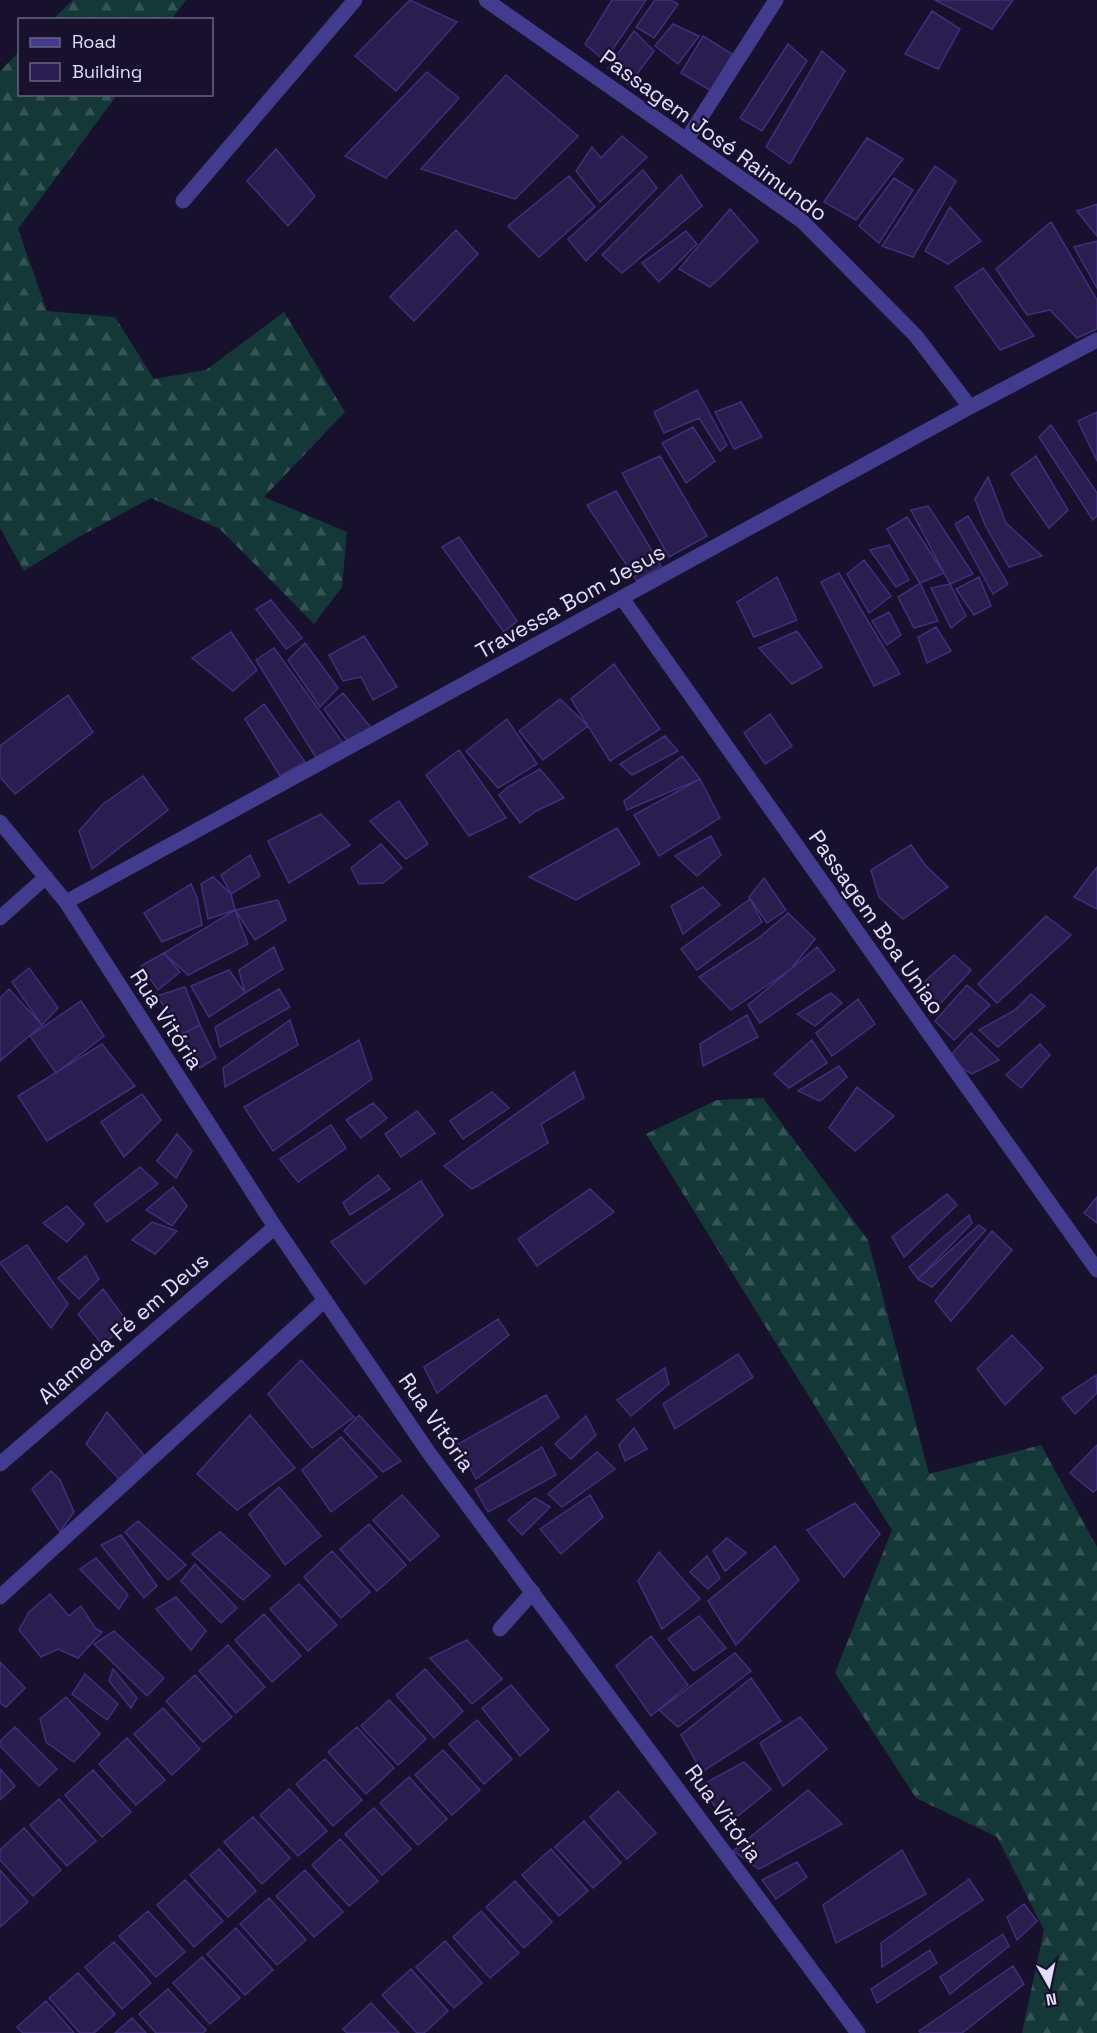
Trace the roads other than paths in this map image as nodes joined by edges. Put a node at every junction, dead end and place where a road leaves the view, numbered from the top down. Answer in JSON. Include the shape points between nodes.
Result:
{"nodes":[{"id":1,"x":355,"y":0,"type":"edge"},
{"id":2,"x":486,"y":0,"type":"edge"},
{"id":3,"x":776,"y":0,"type":"edge"},
{"id":4,"x":687,"y":139,"type":"junction"},
{"id":5,"x":183,"y":201,"type":"dead end"},
{"id":6,"x":1097,"y":340,"type":"edge"},
{"id":7,"x":970,"y":407,"type":"junction"},
{"id":8,"x":622,"y":598,"type":"junction"},
{"id":9,"x":0,"y":822,"type":"edge"},
{"id":10,"x":46,"y":877,"type":"junction"},
{"id":11,"x":66,"y":902,"type":"junction"},
{"id":12,"x":0,"y":918,"type":"edge"},
{"id":13,"x":275,"y":1227,"type":"junction"},
{"id":14,"x":1097,"y":1269,"type":"edge"},
{"id":15,"x":325,"y":1300,"type":"junction"},
{"id":16,"x":0,"y":1464,"type":"edge"},
{"id":17,"x":533,"y":1592,"type":"junction"},
{"id":18,"x":0,"y":1597,"type":"edge"},
{"id":19,"x":500,"y":1629,"type":"dead end"},
{"id":20,"x":858,"y":2033,"type":"edge"}],
"edges":[{"from":1,"to":5,"type":"street"},
{"from":2,"to":4,"type":"street","name":"Passagem José Raimundo"},
{"from":3,"to":4,"type":"street"},
{"from":4,"to":7,"type":"street","name":"Passagem José Raimundo","via":[[802,220],[916,336]]},
{"from":6,"to":7,"type":"street","name":"Travessa Bom Jesus"},
{"from":7,"to":8,"type":"street","name":"Travessa Bom Jesus"},
{"from":8,"to":11,"type":"street","name":"Travessa Bom Jesus"},
{"from":8,"to":14,"type":"street","name":"Passagem Boa Uniao"},
{"from":9,"to":10,"type":"street","name":"Rua Vitória"},
{"from":10,"to":11,"type":"street","name":"Rua Vitória"},
{"from":10,"to":12,"type":"street"},
{"from":11,"to":13,"type":"street","name":"Rua Vitória"},
{"from":13,"to":15,"type":"street","name":"Rua Vitória"},
{"from":13,"to":16,"type":"street","name":"Alameda Fé em Deus"},
{"from":15,"to":17,"type":"street","name":"Rua Vitória","via":[[429,1453]]},
{"from":15,"to":18,"type":"street"},
{"from":17,"to":19,"type":"street"},
{"from":17,"to":20,"type":"street","name":"Rua Vitória"}]}
